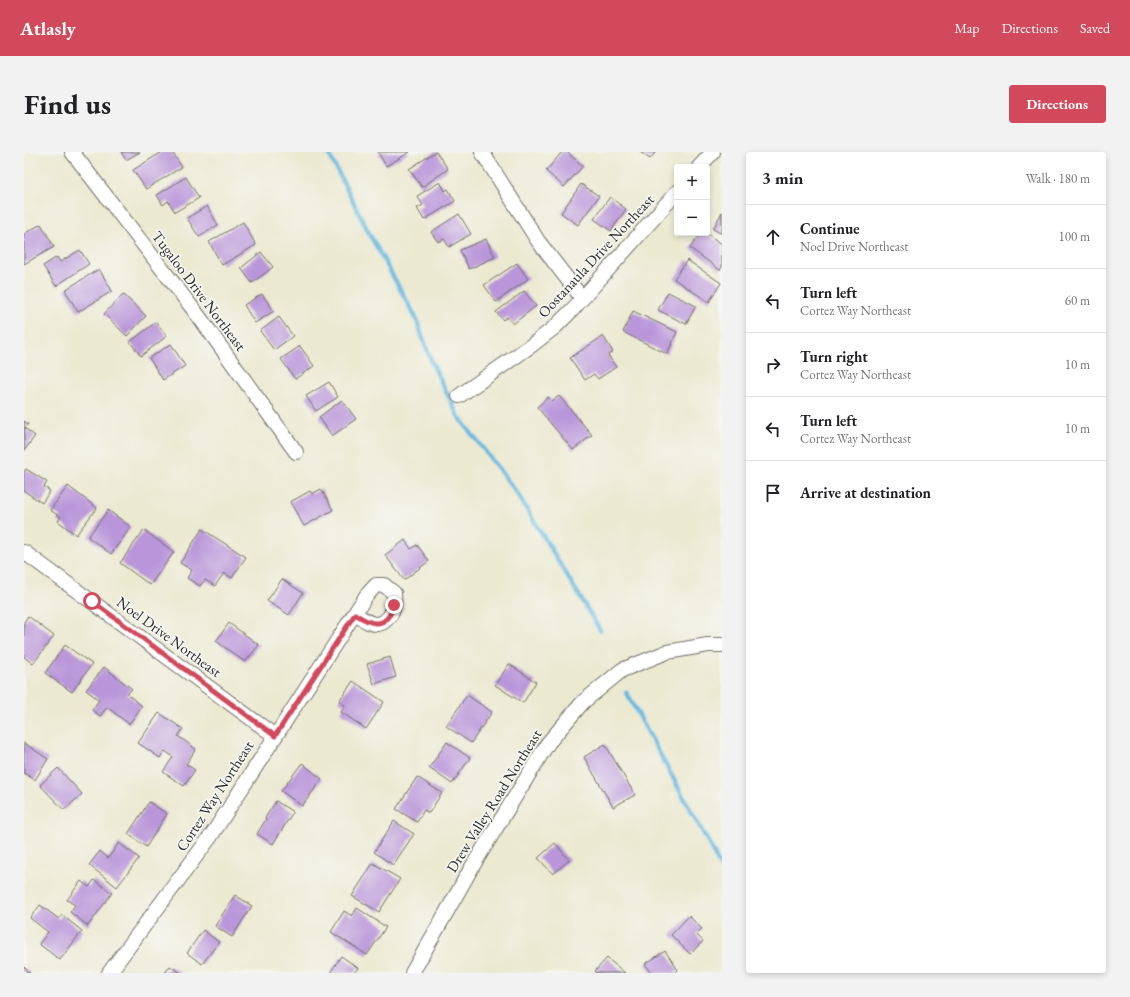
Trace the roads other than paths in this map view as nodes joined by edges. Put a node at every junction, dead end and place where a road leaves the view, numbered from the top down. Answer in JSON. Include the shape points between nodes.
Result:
{"nodes":[{"id":1,"x":72,"y":152,"type":"edge"},
{"id":2,"x":482,"y":152,"type":"edge"},
{"id":3,"x":713,"y":152,"type":"edge"},
{"id":4,"x":702,"y":164,"type":"edge"},
{"id":5,"x":674,"y":195,"type":"edge"},
{"id":6,"x":582,"y":298,"type":"junction"},
{"id":7,"x":459,"y":396,"type":"dead end"},
{"id":8,"x":296,"y":452,"type":"dead end"},
{"id":9,"x":24,"y":552,"type":"edge"},
{"id":10,"x":355,"y":614,"type":"dead end"},
{"id":11,"x":722,"y":645,"type":"edge"},
{"id":12,"x":275,"y":736,"type":"junction"},
{"id":13,"x":109,"y":973,"type":"edge"},
{"id":14,"x":412,"y":973,"type":"edge"}],
"edges":[{"from":1,"to":8,"type":"street","name":"Tugaloo Drive Northeast","via":[[200,318]]},
{"from":2,"to":6,"type":"street","via":[[538,241]]},
{"from":3,"to":4,"type":"street"},
{"from":5,"to":6,"type":"street","name":"Oostanaula Drive Northeast"},
{"from":6,"to":7,"type":"street","name":"Oostanaula Drive Northeast","via":[[532,345]]},
{"from":9,"to":12,"type":"street","name":"Noel Drive Northeast"},
{"from":10,"to":12,"type":"street","name":"Cortez Way Northeast"},
{"from":11,"to":14,"type":"street","name":"Drew Valley Road Northeast","via":[[667,652],[622,670],[583,702],[548,743],[472,867]]},
{"from":12,"to":13,"type":"street","name":"Cortez Way Northeast","via":[[211,836]]}]}
